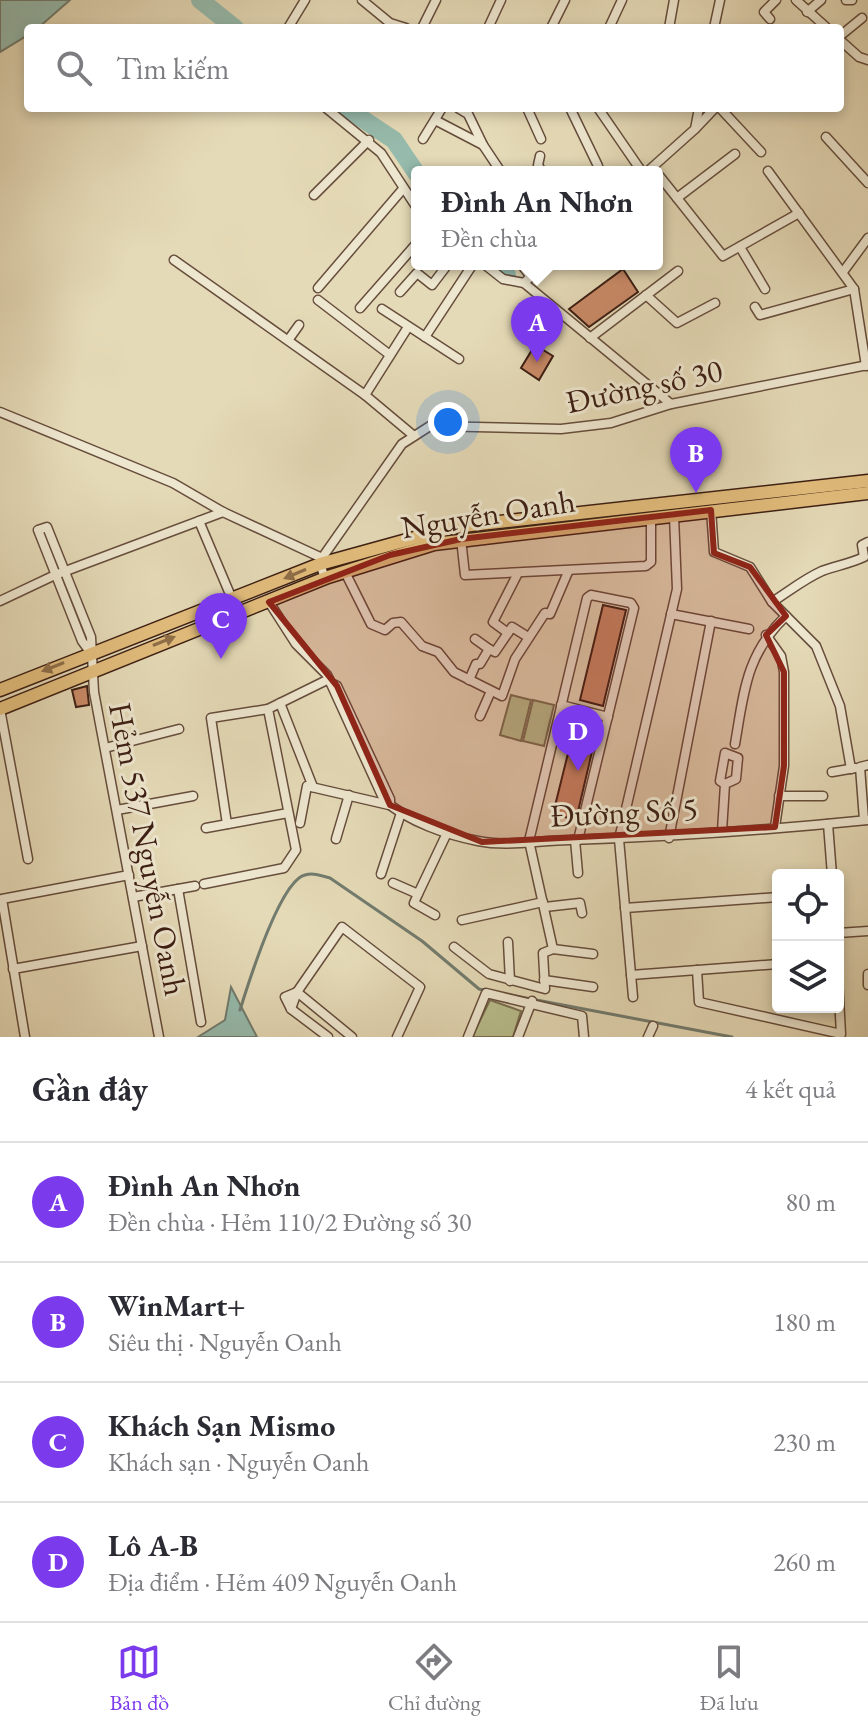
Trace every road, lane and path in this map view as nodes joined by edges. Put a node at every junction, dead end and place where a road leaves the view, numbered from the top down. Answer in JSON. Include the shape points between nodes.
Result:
{"nodes":[{"id":1,"x":305,"y":0,"type":"edge"},
{"id":2,"x":362,"y":0,"type":"edge"},
{"id":3,"x":436,"y":0,"type":"edge"},
{"id":4,"x":501,"y":0,"type":"edge"},
{"id":5,"x":565,"y":0,"type":"edge"},
{"id":6,"x":622,"y":0,"type":"edge"},
{"id":7,"x":674,"y":0,"type":"edge"},
{"id":8,"x":720,"y":0,"type":"edge"},
{"id":9,"x":776,"y":0,"type":"edge"},
{"id":10,"x":796,"y":0,"type":"edge"},
{"id":11,"x":821,"y":0,"type":"edge"},
{"id":12,"x":846,"y":0,"type":"edge"},
{"id":13,"x":852,"y":0,"type":"edge"},
{"id":14,"x":807,"y":12,"type":"junction"},
{"id":15,"x":862,"y":18,"type":"dead end"},
{"id":16,"x":770,"y":19,"type":"dead end"},
{"id":17,"x":290,"y":24,"type":"edge"},
{"id":18,"x":393,"y":24,"type":"edge"},
{"id":19,"x":424,"y":24,"type":"edge"},
{"id":20,"x":490,"y":24,"type":"edge"},
{"id":21,"x":553,"y":24,"type":"edge"},
{"id":22,"x":611,"y":24,"type":"edge"},
{"id":23,"x":670,"y":24,"type":"edge"},
{"id":24,"x":715,"y":24,"type":"edge"},
{"id":25,"x":822,"y":24,"type":"edge"},
{"id":26,"x":844,"y":40,"type":"edge"},
{"id":27,"x":844,"y":44,"type":"edge"},
{"id":28,"x":868,"y":60,"type":"edge"},
{"id":29,"x":331,"y":112,"type":"edge"},
{"id":30,"x":440,"y":112,"type":"edge"},
{"id":31,"x":465,"y":112,"type":"edge"},
{"id":32,"x":529,"y":112,"type":"edge"},
{"id":33,"x":572,"y":112,"type":"edge"},
{"id":34,"x":601,"y":112,"type":"edge"},
{"id":35,"x":698,"y":112,"type":"edge"},
{"id":36,"x":714,"y":112,"type":"edge"},
{"id":37,"x":722,"y":112,"type":"edge"},
{"id":38,"x":435,"y":120,"type":"junction"},
{"id":39,"x":695,"y":129,"type":"junction"},
{"id":40,"x":826,"y":137,"type":"dead end"},
{"id":41,"x":423,"y":139,"type":"dead end"},
{"id":42,"x":541,"y":139,"type":"dead end"},
{"id":43,"x":369,"y":140,"type":"junction"},
{"id":44,"x":483,"y":145,"type":"junction"},
{"id":45,"x":761,"y":152,"type":"dead end"},
{"id":46,"x":735,"y":154,"type":"dead end"},
{"id":47,"x":540,"y":156,"type":"dead end"},
{"id":48,"x":497,"y":166,"type":"edge"},
{"id":49,"x":539,"y":166,"type":"edge"},
{"id":50,"x":598,"y":166,"type":"dead end"},
{"id":51,"x":647,"y":166,"type":"edge"},
{"id":52,"x":656,"y":166,"type":"edge"},
{"id":53,"x":768,"y":171,"type":"dead end"},
{"id":54,"x":663,"y":183,"type":"edge"},
{"id":55,"x":868,"y":183,"type":"edge"},
{"id":56,"x":402,"y":190,"type":"junction"},
{"id":57,"x":314,"y":195,"type":"dead end"},
{"id":58,"x":677,"y":198,"type":"junction"},
{"id":59,"x":411,"y":201,"type":"edge"},
{"id":60,"x":799,"y":213,"type":"junction"},
{"id":61,"x":868,"y":238,"type":"edge"},
{"id":62,"x":740,"y":247,"type":"junction"},
{"id":63,"x":411,"y":250,"type":"edge"},
{"id":64,"x":174,"y":260,"type":"dead end"},
{"id":65,"x":443,"y":270,"type":"edge"},
{"id":66,"x":469,"y":270,"type":"edge"},
{"id":67,"x":492,"y":270,"type":"edge"},
{"id":68,"x":523,"y":270,"type":"edge"},
{"id":69,"x":538,"y":270,"type":"edge"},
{"id":70,"x":678,"y":271,"type":"dead end"},
{"id":71,"x":843,"y":272,"type":"junction"},
{"id":72,"x":527,"y":280,"type":"junction"},
{"id":73,"x":318,"y":288,"type":"dead end"},
{"id":74,"x":765,"y":289,"type":"dead end"},
{"id":75,"x":854,"y":289,"type":"junction"},
{"id":76,"x":400,"y":292,"type":"dead end"},
{"id":77,"x":646,"y":295,"type":"junction"},
{"id":78,"x":318,"y":300,"type":"dead end"},
{"id":79,"x":715,"y":303,"type":"dead end"},
{"id":80,"x":755,"y":307,"type":"dead end"},
{"id":81,"x":360,"y":308,"type":"dead end"},
{"id":82,"x":382,"y":309,"type":"dead end"},
{"id":83,"x":299,"y":325,"type":"dead end"},
{"id":84,"x":408,"y":327,"type":"junction"},
{"id":85,"x":425,"y":337,"type":"junction"},
{"id":86,"x":590,"y":338,"type":"junction"},
{"id":87,"x":289,"y":339,"type":"junction"},
{"id":88,"x":390,"y":355,"type":"junction"},
{"id":89,"x":459,"y":359,"type":"dead end"},
{"id":90,"x":867,"y":366,"type":"edge"},
{"id":91,"x":365,"y":395,"type":"junction"},
{"id":92,"x":671,"y":404,"type":"junction"},
{"id":93,"x":0,"y":412,"type":"edge"},
{"id":94,"x":414,"y":436,"type":"junction"},
{"id":95,"x":868,"y":481,"type":"edge"},
{"id":96,"x":868,"y":493,"type":"edge"},
{"id":97,"x":711,"y":510,"type":"junction"},
{"id":98,"x":223,"y":512,"type":"junction"},
{"id":99,"x":674,"y":516,"type":"junction"},
{"id":100,"x":651,"y":519,"type":"junction"},
{"id":101,"x":199,"y":521,"type":"junction"},
{"id":102,"x":461,"y":539,"type":"junction"},
{"id":103,"x":868,"y":542,"type":"edge"},
{"id":104,"x":321,"y":561,"type":"junction"},
{"id":105,"x":65,"y":571,"type":"junction"},
{"id":106,"x":345,"y":572,"type":"junction"},
{"id":107,"x":568,"y":572,"type":"junction"},
{"id":108,"x":518,"y":573,"type":"junction"},
{"id":109,"x":55,"y":575,"type":"junction"},
{"id":110,"x":325,"y":578,"type":"junction"},
{"id":111,"x":263,"y":588,"type":"junction"},
{"id":112,"x":232,"y":599,"type":"junction"},
{"id":113,"x":0,"y":601,"type":"edge"},
{"id":114,"x":269,"y":602,"type":"junction"},
{"id":115,"x":772,"y":602,"type":"junction"},
{"id":116,"x":671,"y":614,"type":"junction"},
{"id":117,"x":786,"y":616,"type":"junction"},
{"id":118,"x":711,"y":621,"type":"junction"},
{"id":119,"x":749,"y":629,"type":"dead end"},
{"id":120,"x":508,"y":633,"type":"junction"},
{"id":121,"x":766,"y":635,"type":"junction"},
{"id":122,"x":528,"y":637,"type":"junction"},
{"id":123,"x":475,"y":639,"type":"dead end"},
{"id":124,"x":489,"y":649,"type":"junction"},
{"id":125,"x":90,"y":652,"type":"junction"},
{"id":126,"x":92,"y":669,"type":"junction"},
{"id":127,"x":469,"y":680,"type":"junction"},
{"id":128,"x":330,"y":681,"type":"junction"},
{"id":129,"x":1,"y":688,"type":"edge"},
{"id":130,"x":491,"y":691,"type":"junction"},
{"id":131,"x":280,"y":703,"type":"junction"},
{"id":132,"x":561,"y":705,"type":"junction"},
{"id":133,"x":0,"y":709,"type":"edge"},
{"id":134,"x":268,"y":709,"type":"junction"},
{"id":135,"x":480,"y":716,"type":"dead end"},
{"id":136,"x":608,"y":717,"type":"junction"},
{"id":137,"x":179,"y":729,"type":"dead end"},
{"id":138,"x":735,"y":744,"type":"dead end"},
{"id":139,"x":105,"y":748,"type":"junction"},
{"id":140,"x":860,"y":767,"type":"edge"},
{"id":141,"x":832,"y":772,"type":"dead end"},
{"id":142,"x":725,"y":784,"type":"dead end"},
{"id":143,"x":313,"y":787,"type":"junction"},
{"id":144,"x":349,"y":795,"type":"junction"},
{"id":145,"x":193,"y":796,"type":"dead end"},
{"id":146,"x":779,"y":796,"type":"junction"},
{"id":147,"x":823,"y":796,"type":"dead end"},
{"id":148,"x":390,"y":805,"type":"junction"},
{"id":149,"x":117,"y":810,"type":"junction"},
{"id":150,"x":288,"y":813,"type":"junction"},
{"id":151,"x":401,"y":813,"type":"junction"},
{"id":152,"x":866,"y":820,"type":"edge"},
{"id":153,"x":300,"y":823,"type":"dead end"},
{"id":154,"x":227,"y":824,"type":"junction"},
{"id":155,"x":828,"y":824,"type":"junction"},
{"id":156,"x":775,"y":827,"type":"junction"},
{"id":157,"x":206,"y":828,"type":"dead end"},
{"id":158,"x":722,"y":831,"type":"junction"},
{"id":159,"x":447,"y":833,"type":"junction"},
{"id":160,"x":669,"y":838,"type":"junction"},
{"id":161,"x":336,"y":839,"type":"dead end"},
{"id":162,"x":619,"y":839,"type":"junction"},
{"id":163,"x":577,"y":840,"type":"junction"},
{"id":164,"x":529,"y":841,"type":"junction"},
{"id":165,"x":28,"y":859,"type":"dead end"},
{"id":166,"x":832,"y":869,"type":"edge"},
{"id":167,"x":578,"y":873,"type":"dead end"},
{"id":168,"x":381,"y":874,"type":"dead end"},
{"id":169,"x":129,"y":875,"type":"junction"},
{"id":170,"x":393,"y":883,"type":"dead end"},
{"id":171,"x":178,"y":889,"type":"junction"},
{"id":172,"x":418,"y":894,"type":"junction"},
{"id":173,"x":133,"y":897,"type":"junction"},
{"id":174,"x":772,"y":897,"type":"edge"},
{"id":175,"x":1,"y":899,"type":"edge"},
{"id":176,"x":544,"y":904,"type":"junction"},
{"id":177,"x":625,"y":908,"type":"junction"},
{"id":178,"x":582,"y":913,"type":"dead end"},
{"id":179,"x":435,"y":915,"type":"dead end"},
{"id":180,"x":462,"y":920,"type":"dead end"},
{"id":181,"x":868,"y":931,"type":"edge"},
{"id":182,"x":844,"y":933,"type":"edge"},
{"id":183,"x":508,"y":942,"type":"dead end"},
{"id":184,"x":142,"y":946,"type":"junction"},
{"id":185,"x":454,"y":947,"type":"dead end"},
{"id":186,"x":553,"y":949,"type":"junction"},
{"id":187,"x":593,"y":954,"type":"dead end"},
{"id":188,"x":772,"y":964,"type":"edge"},
{"id":189,"x":13,"y":969,"type":"junction"},
{"id":190,"x":697,"y":970,"type":"junction"},
{"id":191,"x":868,"y":974,"type":"edge"},
{"id":192,"x":631,"y":975,"type":"junction"},
{"id":193,"x":544,"y":980,"type":"junction"},
{"id":194,"x":510,"y":981,"type":"junction"},
{"id":195,"x":868,"y":985,"type":"edge"},
{"id":196,"x":593,"y":987,"type":"dead end"},
{"id":197,"x":297,"y":992,"type":"junction"},
{"id":198,"x":633,"y":997,"type":"dead end"},
{"id":199,"x":532,"y":1001,"type":"junction"},
{"id":200,"x":840,"y":1013,"type":"edge"},
{"id":201,"x":201,"y":1022,"type":"dead end"},
{"id":202,"x":653,"y":1026,"type":"dead end"},
{"id":203,"x":25,"y":1037,"type":"edge"},
{"id":204,"x":159,"y":1037,"type":"edge"},
{"id":205,"x":328,"y":1037,"type":"edge"},
{"id":206,"x":352,"y":1037,"type":"edge"},
{"id":207,"x":397,"y":1037,"type":"edge"},
{"id":208,"x":468,"y":1037,"type":"edge"},
{"id":209,"x":518,"y":1037,"type":"edge"},
{"id":210,"x":584,"y":1037,"type":"edge"},
{"id":211,"x":648,"y":1037,"type":"edge"}],
"edges":[{"from":1,"to":17,"type":"street"},
{"from":2,"to":18,"type":"street"},
{"from":3,"to":19,"type":"street"},
{"from":4,"to":20,"type":"street"},
{"from":5,"to":21,"type":"street"},
{"from":6,"to":22,"type":"street"},
{"from":7,"to":23,"type":"street"},
{"from":8,"to":24,"type":"street"},
{"from":9,"to":16,"type":"street","via":[[764,12]]},
{"from":10,"to":14,"type":"street"},
{"from":11,"to":14,"type":"street"},
{"from":12,"to":13,"type":"street"},
{"from":14,"to":25,"type":"street"},
{"from":15,"to":26,"type":"street"},
{"from":27,"to":28,"type":"street"},
{"from":29,"to":43,"type":"street"},
{"from":30,"to":38,"type":"street"},
{"from":31,"to":44,"type":"street"},
{"from":32,"to":42,"type":"street"},
{"from":33,"to":50,"type":"street"},
{"from":34,"to":51,"type":"street"},
{"from":35,"to":39,"type":"street"},
{"from":36,"to":39,"type":"street"},
{"from":37,"to":45,"type":"street"},
{"from":38,"to":41,"type":"street"},
{"from":38,"to":44,"type":"street"},
{"from":39,"to":52,"type":"street"},
{"from":40,"to":55,"type":"street"},
{"from":43,"to":56,"type":"street"},
{"from":43,"to":57,"type":"street"},
{"from":44,"to":48,"type":"street"},
{"from":46,"to":58,"type":"street"},
{"from":47,"to":49,"type":"street"},
{"from":53,"to":60,"type":"street"},
{"from":54,"to":58,"type":"street"},
{"from":56,"to":59,"type":"street"},
{"from":56,"to":73,"type":"street"},
{"from":58,"to":62,"type":"street","via":[[723,256]]},
{"from":60,"to":62,"type":"street"},
{"from":60,"to":71,"type":"street"},
{"from":61,"to":71,"type":"street"},
{"from":62,"to":74,"type":"street"},
{"from":63,"to":81,"type":"street"},
{"from":64,"to":87,"type":"street"},
{"from":65,"to":76,"type":"street","via":[[432,285],[417,273]]},
{"from":66,"to":85,"type":"street"},
{"from":67,"to":72,"type":"street","via":[[503,279]]},
{"from":68,"to":72,"type":"street"},
{"from":69,"to":72,"type":"street"},
{"from":70,"to":77,"type":"street"},
{"from":71,"to":75,"type":"street"},
{"from":72,"to":86,"type":"street"},
{"from":75,"to":80,"type":"street","via":[[760,315]]},
{"from":75,"to":90,"type":"street"},
{"from":77,"to":79,"type":"street","via":[[677,323]]},
{"from":77,"to":86,"type":"street"},
{"from":78,"to":88,"type":"street"},
{"from":82,"to":84,"type":"street"},
{"from":83,"to":87,"type":"street"},
{"from":84,"to":85,"type":"street"},
{"from":84,"to":88,"type":"street"},
{"from":85,"to":89,"type":"street"},
{"from":86,"to":92,"type":"street"},
{"from":87,"to":91,"type":"street"},
{"from":88,"to":91,"type":"street"},
{"from":90,"to":92,"type":"street","name":"Đường số 30"},
{"from":91,"to":94,"type":"street"},
{"from":92,"to":94,"type":"street","name":"Đường số 30","via":[[611,423],[561,429],[430,426]]},
{"from":93,"to":98,"type":"street","via":[[173,483]]},
{"from":94,"to":104,"type":"street","name":"Đường số 30","via":[[369,487]]},
{"from":95,"to":104,"type":"main road","name":"Nguyễn Oanh","via":[[454,527]]},
{"from":96,"to":97,"type":"main road","name":"Nguyễn Oanh"},
{"from":97,"to":99,"type":"main road","name":"Nguyễn Oanh"},
{"from":97,"to":115,"type":"street","via":[[714,552],[750,567]]},
{"from":98,"to":101,"type":"street"},
{"from":98,"to":104,"type":"street"},
{"from":99,"to":100,"type":"main road","name":"Nguyễn Oanh"},
{"from":99,"to":116,"type":"street","via":[[678,570]]},
{"from":100,"to":102,"type":"main road","name":"Nguyễn Oanh"},
{"from":100,"to":107,"type":"street","via":[[650,565]]},
{"from":101,"to":105,"type":"street"},
{"from":101,"to":112,"type":"street"},
{"from":102,"to":106,"type":"main road","name":"Nguyễn Oanh","via":[[390,555]]},
{"from":102,"to":108,"type":"street","via":[[465,575]]},
{"from":103,"to":115,"type":"street","via":[[862,545],[864,557],[826,569]]},
{"from":104,"to":110,"type":"street"},
{"from":104,"to":111,"type":"main road","name":"Nguyễn Oanh","one_way":true},
{"from":105,"to":109,"type":"street"},
{"from":105,"to":109,"type":"street","via":[[47,527],[38,530]]},
{"from":105,"to":125,"type":"street","via":[[91,637]]},
{"from":106,"to":110,"type":"main road","name":"Nguyễn Oanh"},
{"from":106,"to":127,"type":"street","via":[[371,624],[385,630],[401,622],[422,646],[438,652],[454,672]]},
{"from":107,"to":108,"type":"street"},
{"from":107,"to":122,"type":"street","via":[[549,614]]},
{"from":108,"to":120,"type":"street","via":[[493,622]]},
{"from":109,"to":113,"type":"street"},
{"from":109,"to":125,"type":"street"},
{"from":110,"to":114,"type":"main road","name":"Nguyễn Oanh"},
{"from":111,"to":112,"type":"main road","name":"Nguyễn Oanh"},
{"from":111,"to":114,"type":"main road"},
{"from":112,"to":125,"type":"main road","name":"Nguyễn Oanh"},
{"from":126,"to":114,"type":"main road","name":"Nguyễn Oanh","one_way":true},
{"from":114,"to":128,"type":"street","via":[[296,644]]},
{"from":115,"to":117,"type":"street"},
{"from":116,"to":118,"type":"street"},
{"from":116,"to":162,"type":"street"},
{"from":117,"to":121,"type":"street"},
{"from":117,"to":140,"type":"street","via":[[816,646]]},
{"from":118,"to":119,"type":"street"},
{"from":118,"to":160,"type":"street"},
{"from":120,"to":122,"type":"street","via":[[513,627]]},
{"from":120,"to":124,"type":"street","via":[[495,652]]},
{"from":121,"to":138,"type":"street","via":[[749,670]]},
{"from":121,"to":146,"type":"street","via":[[781,656],[784,672]]},
{"from":122,"to":130,"type":"street","via":[[503,696]]},
{"from":123,"to":124,"type":"street"},
{"from":124,"to":127,"type":"street"},
{"from":125,"to":126,"type":"street","name":"Hẻm 537 Nguyễn Oanh"},
{"from":125,"to":129,"type":"main road","name":"Nguyễn Oanh","one_way":true},
{"from":126,"to":133,"type":"main road","name":"Nguyễn Oanh"},
{"from":126,"to":139,"type":"street","name":"Hẻm 537 Nguyễn Oanh"},
{"from":127,"to":130,"type":"street"},
{"from":128,"to":131,"type":"street"},
{"from":128,"to":148,"type":"street","via":[[337,686]]},
{"from":130,"to":135,"type":"street"},
{"from":131,"to":134,"type":"street"},
{"from":131,"to":143,"type":"street"},
{"from":132,"to":136,"type":"street"},
{"from":132,"to":136,"type":"street","via":[[587,598],[631,603]]},
{"from":132,"to":164,"type":"street"},
{"from":133,"to":165,"type":"street"},
{"from":134,"to":150,"type":"street"},
{"from":134,"to":154,"type":"street","via":[[211,718]]},
{"from":136,"to":163,"type":"street"},
{"from":137,"to":139,"type":"street"},
{"from":139,"to":149,"type":"street","name":"Hẻm 537 Nguyễn Oanh"},
{"from":140,"to":141,"type":"street"},
{"from":140,"to":152,"type":"street"},
{"from":142,"to":158,"type":"street"},
{"from":143,"to":144,"type":"street"},
{"from":143,"to":153,"type":"street","via":[[307,786]]},
{"from":144,"to":148,"type":"street"},
{"from":144,"to":161,"type":"street"},
{"from":145,"to":149,"type":"street"},
{"from":146,"to":147,"type":"street"},
{"from":146,"to":156,"type":"street"},
{"from":148,"to":151,"type":"street","name":"Đường Số 5"},
{"from":149,"to":169,"type":"street","name":"Hẻm 537 Nguyễn Oanh"},
{"from":150,"to":154,"type":"street"},
{"from":150,"to":171,"type":"street","via":[[296,850],[284,868]]},
{"from":151,"to":159,"type":"street","name":"Đường Số 5"},
{"from":151,"to":168,"type":"street"},
{"from":152,"to":155,"type":"street","name":"Đường Số 5"},
{"from":154,"to":157,"type":"street"},
{"from":155,"to":156,"type":"street","name":"Đường Số 5"},
{"from":155,"to":166,"type":"street"},
{"from":156,"to":158,"type":"street","name":"Đường Số 5"},
{"from":158,"to":160,"type":"street","name":"Đường Số 5"},
{"from":159,"to":164,"type":"street","name":"Đường Số 5","via":[[482,842]]},
{"from":159,"to":172,"type":"street"},
{"from":160,"to":162,"type":"street","name":"Đường Số 5"},
{"from":162,"to":163,"type":"street","name":"Đường Số 5"},
{"from":162,"to":177,"type":"street"},
{"from":163,"to":164,"type":"street","name":"Đường Số 5"},
{"from":163,"to":167,"type":"street"},
{"from":164,"to":176,"type":"street"},
{"from":169,"to":173,"type":"street","name":"Hẻm 537 Nguyễn Oanh"},
{"from":169,"to":175,"type":"street"},
{"from":170,"to":172,"type":"street"},
{"from":171,"to":173,"type":"street"},
{"from":171,"to":201,"type":"street"},
{"from":172,"to":179,"type":"street","via":[[414,903]]},
{"from":173,"to":184,"type":"street","name":"Hẻm 537 Nguyễn Oanh"},
{"from":174,"to":177,"type":"street"},
{"from":175,"to":189,"type":"street"},
{"from":176,"to":178,"type":"street","via":[[580,903]]},
{"from":176,"to":180,"type":"street"},
{"from":176,"to":186,"type":"street"},
{"from":177,"to":192,"type":"street"},
{"from":181,"to":182,"type":"street"},
{"from":183,"to":194,"type":"street"},
{"from":184,"to":189,"type":"street"},
{"from":184,"to":204,"type":"street","name":"Hẻm 537 Nguyễn Oanh"},
{"from":185,"to":194,"type":"street","via":[[489,974]]},
{"from":186,"to":187,"type":"street"},
{"from":186,"to":193,"type":"street","via":[[543,953]]},
{"from":188,"to":190,"type":"street"},
{"from":189,"to":203,"type":"street"},
{"from":190,"to":192,"type":"street"},
{"from":190,"to":200,"type":"street","via":[[699,1002],[841,1034]]},
{"from":191,"to":195,"type":"street"},
{"from":192,"to":198,"type":"street"},
{"from":193,"to":194,"type":"street","via":[[545,989]]},
{"from":193,"to":196,"type":"street"},
{"from":197,"to":205,"type":"street","via":[[285,997],[291,1009]]},
{"from":197,"to":206,"type":"street"},
{"from":197,"to":207,"type":"street","via":[[342,927],[420,987]]},
{"from":199,"to":208,"type":"street","via":[[486,993]]},
{"from":199,"to":209,"type":"street"},
{"from":199,"to":210,"type":"street","via":[[582,1016]]},
{"from":202,"to":211,"type":"street"}]}
